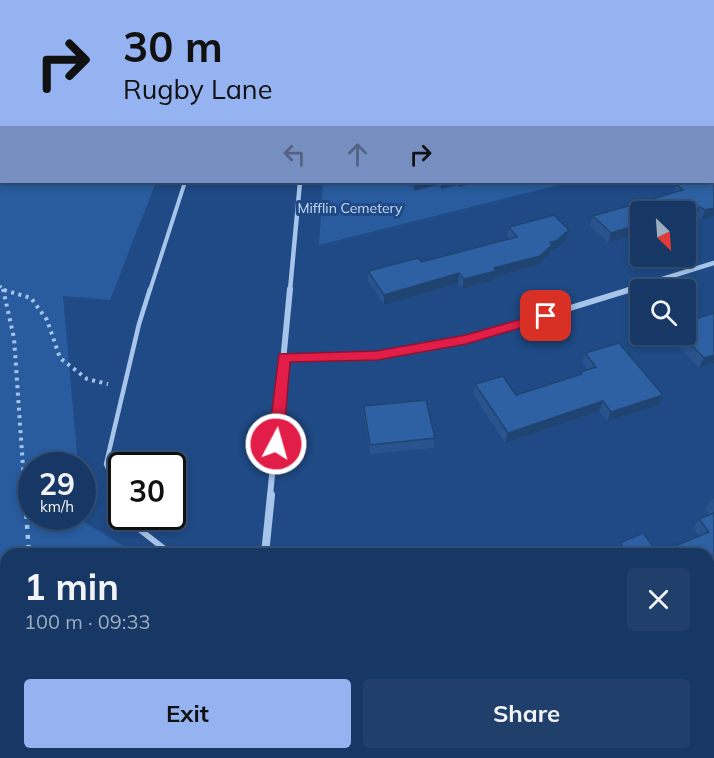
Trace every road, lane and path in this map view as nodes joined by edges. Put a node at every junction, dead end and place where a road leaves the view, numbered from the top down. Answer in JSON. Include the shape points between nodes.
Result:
{"nodes":[{"id":1,"x":185,"y":183,"type":"edge"},
{"id":2,"x":300,"y":183,"type":"edge"},
{"id":3,"x":714,"y":263,"type":"edge"},
{"id":4,"x":2,"y":288,"type":"edge"},
{"id":5,"x":284,"y":357,"type":"junction"},
{"id":6,"x":124,"y":388,"type":"junction"},
{"id":7,"x":109,"y":452,"type":"edge"},
{"id":8,"x":140,"y":530,"type":"edge"},
{"id":9,"x":29,"y":548,"type":"edge"},
{"id":10,"x":163,"y":548,"type":"edge"},
{"id":11,"x":266,"y":548,"type":"edge"}],
"edges":[{"from":1,"to":6,"type":"lane","via":[[139,324]]},
{"from":2,"to":5,"type":"street"},
{"from":3,"to":5,"type":"street","via":[[466,339],[377,356]]},
{"from":4,"to":6,"type":"path","via":[[31,298],[47,320],[60,358],[87,379]]},
{"from":4,"to":9,"type":"path","via":[[14,338]]},
{"from":5,"to":11,"type":"street"},
{"from":6,"to":7,"type":"lane"},
{"from":8,"to":10,"type":"lane"}]}
